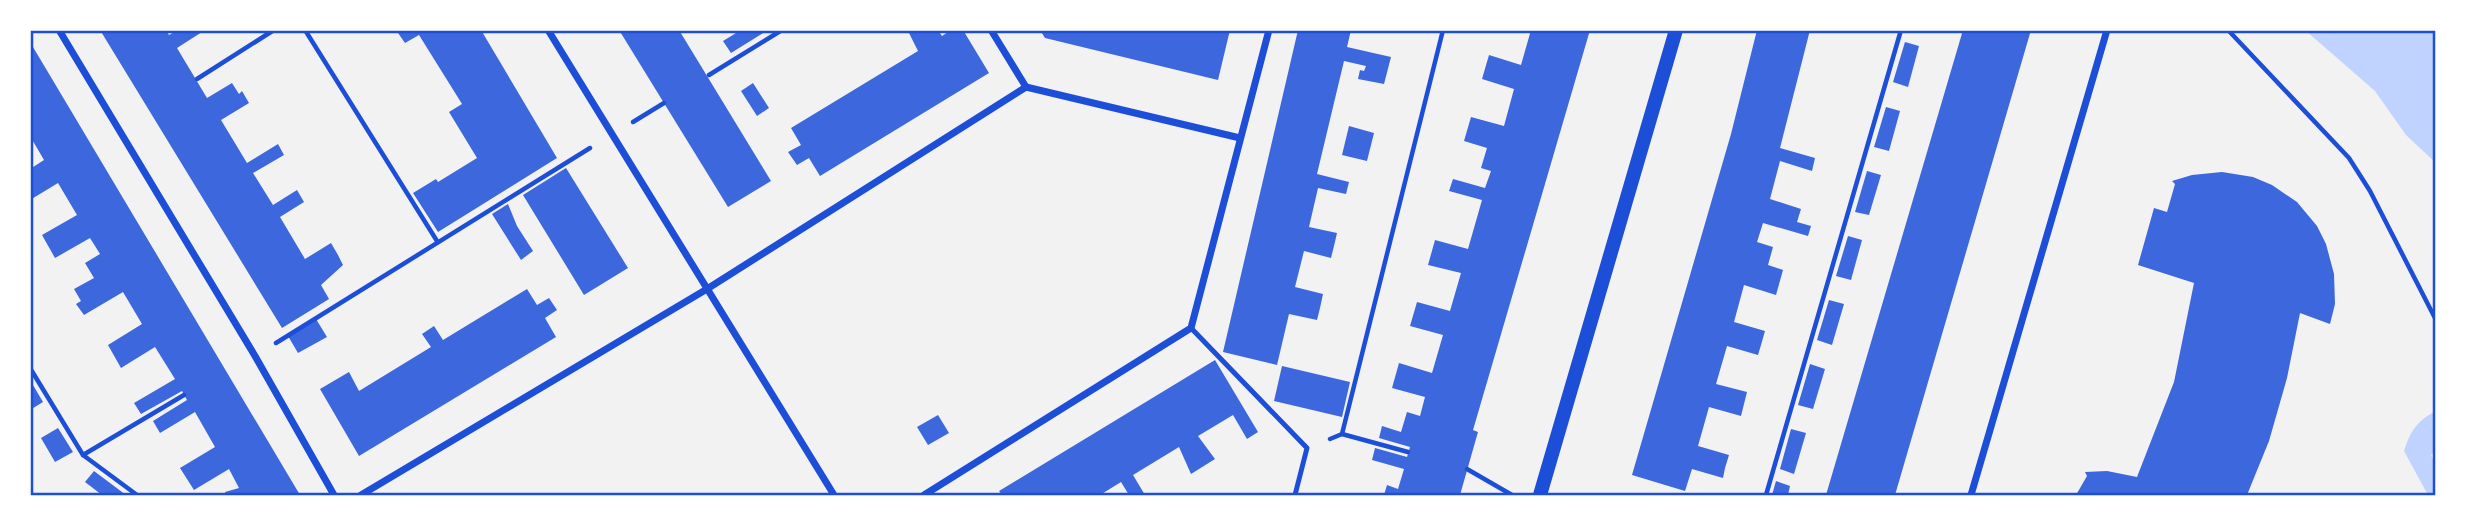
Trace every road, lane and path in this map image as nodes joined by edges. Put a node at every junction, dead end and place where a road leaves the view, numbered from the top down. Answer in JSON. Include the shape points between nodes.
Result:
{"nodes":[{"id":1,"x":59,"y":30,"type":"edge"},
{"id":2,"x":274,"y":30,"type":"edge"},
{"id":3,"x":305,"y":30,"type":"edge"},
{"id":4,"x":548,"y":30,"type":"edge"},
{"id":5,"x":991,"y":30,"type":"edge"},
{"id":6,"x":1269,"y":30,"type":"edge"},
{"id":7,"x":1443,"y":30,"type":"edge"},
{"id":8,"x":1676,"y":30,"type":"edge"},
{"id":9,"x":1902,"y":30,"type":"edge"},
{"id":10,"x":2107,"y":30,"type":"edge"},
{"id":11,"x":2228,"y":30,"type":"edge"},
{"id":12,"x":779,"y":31,"type":"edge"},
{"id":13,"x":709,"y":75,"type":"dead end"},
{"id":14,"x":197,"y":79,"type":"dead end"},
{"id":15,"x":1026,"y":87,"type":"junction"},
{"id":16,"x":663,"y":103,"type":"dead end"},
{"id":17,"x":612,"y":134,"type":"junction"},
{"id":18,"x":1240,"y":138,"type":"junction"},
{"id":19,"x":437,"y":241,"type":"junction"},
{"id":20,"x":707,"y":289,"type":"junction"},
{"id":21,"x":2436,"y":320,"type":"edge"},
{"id":22,"x":1191,"y":328,"type":"junction"},
{"id":23,"x":255,"y":356,"type":"junction"},
{"id":24,"x":30,"y":368,"type":"edge"},
{"id":25,"x":184,"y":395,"type":"dead end"},
{"id":26,"x":1342,"y":434,"type":"junction"},
{"id":27,"x":1307,"y":448,"type":"junction"},
{"id":28,"x":1408,"y":452,"type":"dead end"},
{"id":29,"x":83,"y":455,"type":"junction"},
{"id":30,"x":1467,"y":469,"type":"dead end"},
{"id":31,"x":137,"y":495,"type":"edge"},
{"id":32,"x":334,"y":495,"type":"edge"},
{"id":33,"x":361,"y":495,"type":"edge"},
{"id":34,"x":834,"y":495,"type":"edge"},
{"id":35,"x":924,"y":495,"type":"edge"},
{"id":36,"x":1295,"y":495,"type":"edge"},
{"id":37,"x":1514,"y":495,"type":"edge"},
{"id":38,"x":1540,"y":495,"type":"edge"},
{"id":39,"x":1766,"y":495,"type":"edge"},
{"id":40,"x":1971,"y":495,"type":"edge"}],
"edges":[{"from":1,"to":23,"type":"street"},
{"from":2,"to":14,"type":"path"},
{"from":3,"to":19,"type":"path"},
{"from":4,"to":17,"type":"street"},
{"from":5,"to":15,"type":"street"},
{"from":6,"to":18,"type":"street"},
{"from":7,"to":26,"type":"path"},
{"from":8,"to":38,"type":"main road"},
{"from":9,"to":39,"type":"path"},
{"from":10,"to":40,"type":"street"},
{"from":11,"to":21,"type":"path","via":[[2349,158]]},
{"from":12,"to":13,"type":"path"},
{"from":15,"to":18,"type":"street"},
{"from":15,"to":20,"type":"street"},
{"from":16,"to":17,"type":"path"},
{"from":17,"to":19,"type":"path"},
{"from":17,"to":20,"type":"street"},
{"from":18,"to":22,"type":"street"},
{"from":19,"to":23,"type":"path"},
{"from":20,"to":33,"type":"street"},
{"from":20,"to":34,"type":"street"},
{"from":22,"to":27,"type":"lane"},
{"from":22,"to":35,"type":"street"},
{"from":23,"to":32,"type":"street"},
{"from":24,"to":29,"type":"path"},
{"from":25,"to":29,"type":"path"},
{"from":26,"to":27,"type":"path"},
{"from":26,"to":28,"type":"path"},
{"from":27,"to":36,"type":"lane"},
{"from":29,"to":31,"type":"path"},
{"from":30,"to":37,"type":"path"}]}
